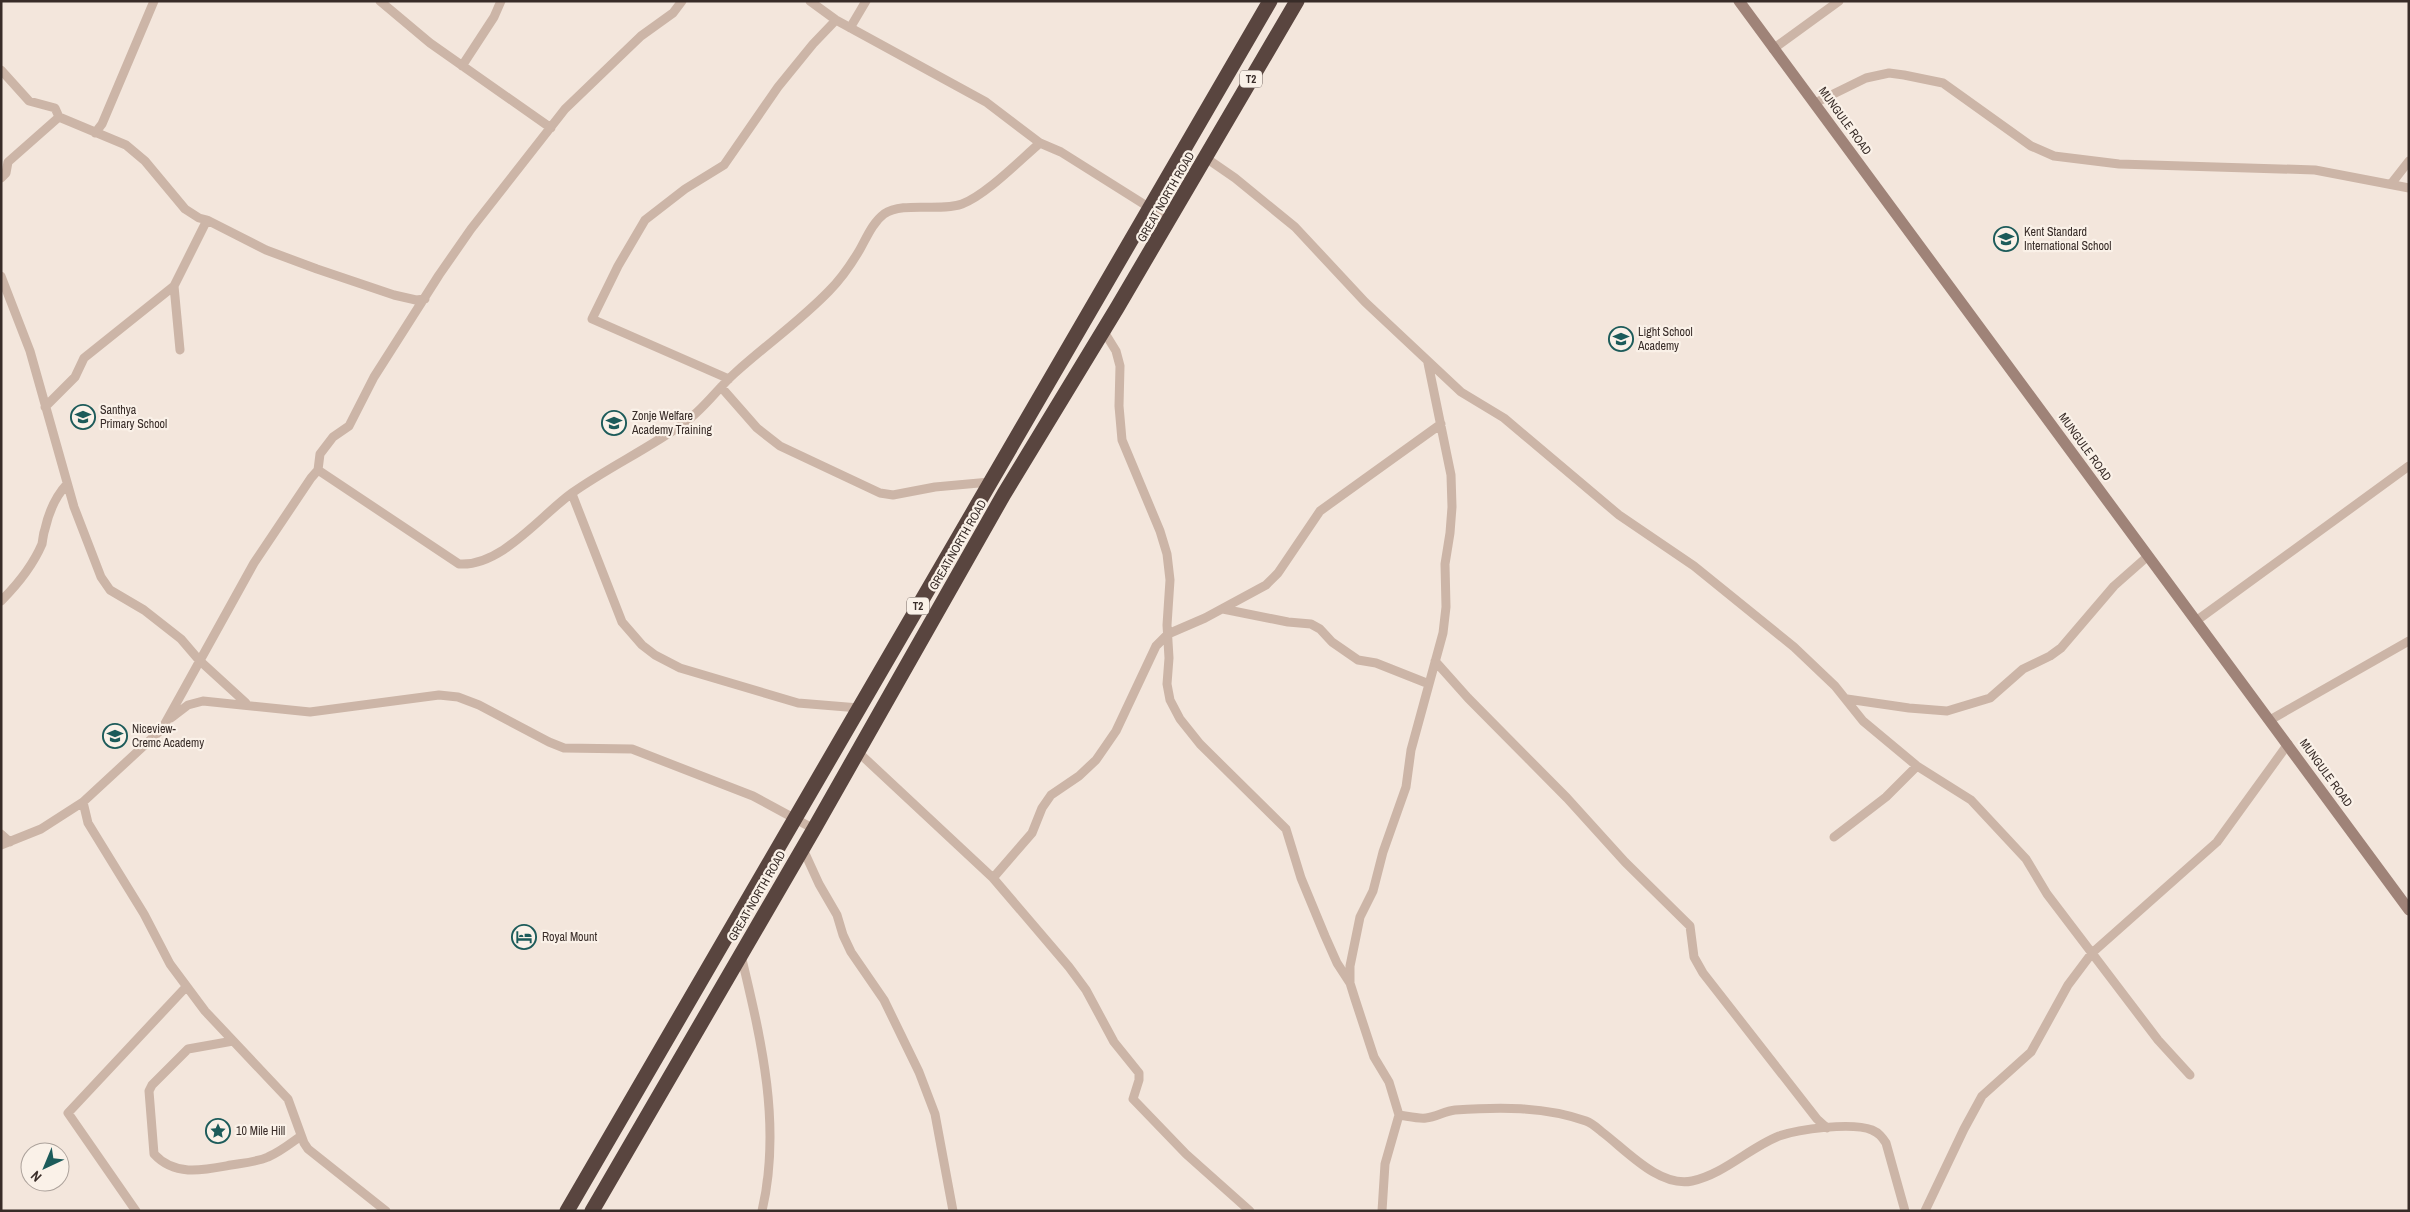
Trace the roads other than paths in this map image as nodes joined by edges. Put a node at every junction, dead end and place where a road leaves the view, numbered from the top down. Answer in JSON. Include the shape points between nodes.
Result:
{"nodes":[{"id":1,"x":154,"y":1,"type":"edge"},
{"id":2,"x":380,"y":1,"type":"edge"},
{"id":3,"x":501,"y":1,"type":"edge"},
{"id":4,"x":682,"y":1,"type":"edge"},
{"id":5,"x":810,"y":1,"type":"edge"},
{"id":6,"x":866,"y":1,"type":"edge"},
{"id":7,"x":1270,"y":1,"type":"edge"},
{"id":8,"x":1297,"y":1,"type":"edge"},
{"id":9,"x":1739,"y":1,"type":"edge"},
{"id":10,"x":1839,"y":1,"type":"edge"},
{"id":11,"x":836,"y":20,"type":"junction"},
{"id":12,"x":850,"y":28,"type":"junction"},
{"id":13,"x":1773,"y":48,"type":"junction"},
{"id":14,"x":462,"y":66,"type":"junction"},
{"id":15,"x":1,"y":70,"type":"edge"},
{"id":16,"x":1815,"y":103,"type":"junction"},
{"id":17,"x":59,"y":117,"type":"junction"},
{"id":18,"x":551,"y":128,"type":"junction"},
{"id":19,"x":94,"y":133,"type":"junction"},
{"id":20,"x":1040,"y":143,"type":"junction"},
{"id":21,"x":1206,"y":158,"type":"junction"},
{"id":22,"x":2409,"y":161,"type":"edge"},
{"id":23,"x":1,"y":178,"type":"edge"},
{"id":24,"x":2391,"y":184,"type":"junction"},
{"id":25,"x":2409,"y":188,"type":"edge"},
{"id":26,"x":1150,"y":208,"type":"junction"},
{"id":27,"x":208,"y":220,"type":"junction"},
{"id":28,"x":1170,"y":220,"type":"junction"},
{"id":29,"x":1,"y":276,"type":"edge"},
{"id":30,"x":174,"y":286,"type":"junction"},
{"id":31,"x":425,"y":299,"type":"junction"},
{"id":32,"x":1104,"y":330,"type":"junction"},
{"id":33,"x":180,"y":350,"type":"dead end"},
{"id":34,"x":1428,"y":363,"type":"junction"},
{"id":35,"x":729,"y":379,"type":"junction"},
{"id":36,"x":721,"y":387,"type":"junction"},
{"id":37,"x":46,"y":407,"type":"junction"},
{"id":38,"x":1441,"y":424,"type":"junction"},
{"id":39,"x":2409,"y":466,"type":"edge"},
{"id":40,"x":318,"y":470,"type":"junction"},
{"id":41,"x":990,"y":482,"type":"junction"},
{"id":42,"x":67,"y":484,"type":"junction"},
{"id":43,"x":572,"y":494,"type":"junction"},
{"id":44,"x":2148,"y":556,"type":"junction"},
{"id":45,"x":1,"y":601,"type":"edge"},
{"id":46,"x":1222,"y":609,"type":"junction"},
{"id":47,"x":2196,"y":621,"type":"junction"},
{"id":48,"x":1168,"y":634,"type":"junction"},
{"id":49,"x":2409,"y":641,"type":"edge"},
{"id":50,"x":199,"y":660,"type":"junction"},
{"id":51,"x":1435,"y":662,"type":"junction"},
{"id":52,"x":1429,"y":684,"type":"junction"},
{"id":53,"x":1847,"y":699,"type":"junction"},
{"id":54,"x":247,"y":704,"type":"junction"},
{"id":55,"x":859,"y":708,"type":"junction"},
{"id":56,"x":169,"y":720,"type":"junction"},
{"id":57,"x":2270,"y":720,"type":"junction"},
{"id":58,"x":2288,"y":744,"type":"junction"},
{"id":59,"x":858,"y":752,"type":"junction"},
{"id":60,"x":1917,"y":766,"type":"junction"},
{"id":61,"x":83,"y":802,"type":"junction"},
{"id":62,"x":796,"y":817,"type":"junction"},
{"id":63,"x":814,"y":829,"type":"junction"},
{"id":64,"x":1,"y":834,"type":"edge"},
{"id":65,"x":1834,"y":837,"type":"dead end"},
{"id":66,"x":6,"y":844,"type":"edge"},
{"id":67,"x":803,"y":848,"type":"junction"},
{"id":68,"x":993,"y":878,"type":"junction"},
{"id":69,"x":2409,"y":910,"type":"edge"},
{"id":70,"x":2092,"y":953,"type":"junction"},
{"id":71,"x":741,"y":954,"type":"junction"},
{"id":72,"x":1350,"y":983,"type":"junction"},
{"id":73,"x":186,"y":987,"type":"junction"},
{"id":74,"x":233,"y":1041,"type":"junction"},
{"id":75,"x":2190,"y":1075,"type":"dead end"},
{"id":76,"x":1399,"y":1115,"type":"junction"},
{"id":77,"x":1827,"y":1128,"type":"junction"},
{"id":78,"x":301,"y":1136,"type":"junction"},
{"id":79,"x":136,"y":1211,"type":"edge"},
{"id":80,"x":386,"y":1211,"type":"edge"},
{"id":81,"x":567,"y":1211,"type":"edge"},
{"id":82,"x":592,"y":1211,"type":"edge"},
{"id":83,"x":762,"y":1211,"type":"edge"},
{"id":84,"x":953,"y":1211,"type":"edge"},
{"id":85,"x":1250,"y":1211,"type":"edge"},
{"id":86,"x":1382,"y":1211,"type":"edge"},
{"id":87,"x":1905,"y":1211,"type":"edge"},
{"id":88,"x":1925,"y":1211,"type":"edge"}],
"edges":[{"from":1,"to":19,"type":"street","via":[[102,124]]},
{"from":2,"to":14,"type":"street"},
{"from":3,"to":14,"type":"street"},
{"from":4,"to":18,"type":"street","via":[[605,70],[565,109]]},
{"from":5,"to":11,"type":"street"},
{"from":6,"to":12,"type":"street"},
{"from":7,"to":26,"type":"highway","name":"GREAT NORTH ROAD","number":"T2"},
{"from":8,"to":21,"type":"highway","name":"GREAT NORTH ROAD","number":"T2"},
{"from":9,"to":13,"type":"street","name":"MUNGULE ROAD"},
{"from":10,"to":13,"type":"street"},
{"from":11,"to":12,"type":"street"},
{"from":11,"to":35,"type":"street","via":[[778,87],[724,165],[684,189],[645,220],[592,319]]},
{"from":12,"to":20,"type":"street","via":[[986,102]]},
{"from":13,"to":16,"type":"street","name":"MUNGULE ROAD"},
{"from":14,"to":18,"type":"street"},
{"from":15,"to":17,"type":"street","via":[[30,101],[55,108]]},
{"from":16,"to":24,"type":"street","via":[[1866,78],[1889,73],[1904,75],[1943,83],[2031,146],[2054,156],[2119,164],[2315,170]]},
{"from":16,"to":44,"type":"street","name":"MUNGULE ROAD"},
{"from":17,"to":19,"type":"street"},
{"from":17,"to":23,"type":"street","via":[[8,162],[6,173]]},
{"from":18,"to":31,"type":"street","via":[[471,230]]},
{"from":19,"to":27,"type":"street","via":[[126,145],[185,209]]},
{"from":20,"to":26,"type":"street","via":[[1061,152]]},
{"from":20,"to":35,"type":"street","via":[[963,204],[901,208],[884,214],[830,290]]},
{"from":21,"to":28,"type":"highway","name":"GREAT NORTH ROAD","number":"T2"},
{"from":21,"to":34,"type":"street","via":[[1295,227]]},
{"from":22,"to":24,"type":"street"},
{"from":24,"to":25,"type":"street"},
{"from":26,"to":28,"type":"street"},
{"from":26,"to":41,"type":"highway","name":"GREAT NORTH ROAD","number":"T2"},
{"from":27,"to":30,"type":"street"},
{"from":27,"to":31,"type":"street","via":[[266,250],[317,269],[394,295]]},
{"from":28,"to":32,"type":"highway","name":"GREAT NORTH ROAD","number":"T2"},
{"from":29,"to":37,"type":"street","via":[[30,351]]},
{"from":30,"to":33,"type":"street"},
{"from":30,"to":37,"type":"street","via":[[84,358],[75,377]]},
{"from":31,"to":40,"type":"street","via":[[374,377],[349,426],[332,437],[320,454]]},
{"from":32,"to":48,"type":"street","via":[[1120,366],[1118,406],[1122,440],[1167,554],[1170,580]]},
{"from":32,"to":59,"type":"highway","name":"GREAT NORTH ROAD","number":"T2","via":[[1004,494]]},
{"from":34,"to":38,"type":"street"},
{"from":34,"to":53,"type":"street","via":[[1461,392],[1504,418],[1619,515],[1694,566],[1794,647]]},
{"from":35,"to":36,"type":"street"},
{"from":36,"to":41,"type":"street","via":[[758,428],[780,446],[880,493]]},
{"from":36,"to":43,"type":"street","via":[[685,422]]},
{"from":37,"to":42,"type":"street"},
{"from":38,"to":46,"type":"street","via":[[1320,511],[1278,574],[1250,596]]},
{"from":38,"to":51,"type":"street","via":[[1451,475],[1452,507],[1444,564],[1443,633]]},
{"from":39,"to":47,"type":"street"},
{"from":40,"to":43,"type":"street","via":[[459,564],[481,560],[507,548]]},
{"from":40,"to":50,"type":"street","via":[[254,563]]},
{"from":41,"to":55,"type":"highway","name":"GREAT NORTH ROAD","number":"T2"},
{"from":42,"to":45,"type":"street","via":[[56,497],[42,543],[20,580]]},
{"from":42,"to":50,"type":"street","via":[[101,577],[110,590],[160,622]]},
{"from":43,"to":55,"type":"street","via":[[622,622],[630,634],[655,655],[680,668],[798,702]]},
{"from":44,"to":47,"type":"street","name":"MUNGULE ROAD"},
{"from":44,"to":53,"type":"street","via":[[2114,586],[2061,648],[2023,668],[1990,698],[1948,711]]},
{"from":46,"to":48,"type":"street"},
{"from":46,"to":52,"type":"street","via":[[1311,624],[1358,660],[1376,663]]},
{"from":47,"to":57,"type":"street","name":"MUNGULE ROAD"},
{"from":48,"to":68,"type":"street","via":[[1156,646],[1116,731],[1096,760],[1051,795],[1032,832]]},
{"from":48,"to":72,"type":"street","via":[[1168,684],[1173,705],[1187,730],[1286,829],[1325,936]]},
{"from":49,"to":57,"type":"street"},
{"from":50,"to":54,"type":"street"},
{"from":50,"to":56,"type":"street"},
{"from":51,"to":52,"type":"street"},
{"from":51,"to":77,"type":"street","via":[[1690,926],[1694,957],[1704,973]]},
{"from":52,"to":72,"type":"street","via":[[1411,750],[1406,787],[1382,852],[1373,891],[1360,917]]},
{"from":53,"to":60,"type":"street","via":[[1863,721]]},
{"from":54,"to":56,"type":"street","via":[[203,701],[188,705]]},
{"from":54,"to":62,"type":"street","via":[[289,712],[310,712],[438,695],[458,697],[549,742],[579,749],[632,750],[754,796]]},
{"from":55,"to":62,"type":"highway","name":"GREAT NORTH ROAD","number":"T2"},
{"from":56,"to":61,"type":"street"},
{"from":57,"to":58,"type":"street","name":"MUNGULE ROAD"},
{"from":58,"to":69,"type":"street","name":"MUNGULE ROAD"},
{"from":58,"to":70,"type":"street","via":[[2217,842]]},
{"from":59,"to":63,"type":"highway","name":"GREAT NORTH ROAD","number":"T2"},
{"from":59,"to":68,"type":"street"},
{"from":60,"to":65,"type":"street","via":[[1886,797]]},
{"from":60,"to":70,"type":"street","via":[[1971,800],[1989,818],[2026,859],[2047,894]]},
{"from":61,"to":66,"type":"street","via":[[41,829]]},
{"from":61,"to":73,"type":"street","via":[[88,823]]},
{"from":62,"to":63,"type":"street"},
{"from":62,"to":81,"type":"highway","name":"GREAT NORTH ROAD","number":"T2"},
{"from":63,"to":67,"type":"highway","name":"GREAT NORTH ROAD","number":"T2"},
{"from":64,"to":66,"type":"street"},
{"from":67,"to":71,"type":"highway","name":"GREAT NORTH ROAD","number":"T2"},
{"from":67,"to":84,"type":"street","via":[[837,915],[851,952],[884,1000],[919,1072],[935,1114]]},
{"from":68,"to":85,"type":"street","via":[[1069,967],[1086,990],[1114,1042],[1136,1066],[1139,1080],[1133,1099],[1186,1154]]},
{"from":70,"to":75,"type":"street","via":[[2158,1040]]},
{"from":70,"to":88,"type":"street","via":[[2068,985],[2031,1052],[1982,1096]]},
{"from":71,"to":82,"type":"highway","name":"GREAT NORTH ROAD","number":"T2"},
{"from":71,"to":83,"type":"street","via":[[763,1056],[771,1123],[771,1158]]},
{"from":72,"to":76,"type":"street","via":[[1374,1057],[1389,1082]]},
{"from":73,"to":74,"type":"street"},
{"from":73,"to":79,"type":"street","via":[[69,1110],[69,1116]]},
{"from":74,"to":78,"type":"street","via":[[288,1100]]},
{"from":74,"to":78,"type":"street","via":[[188,1049],[152,1085],[149,1091],[154,1154],[163,1162],[196,1171],[259,1161]]},
{"from":76,"to":77,"type":"street","via":[[1425,1118],[1451,1111],[1498,1107],[1567,1116],[1588,1121],[1644,1167],[1664,1178],[1690,1182],[1710,1175],[1778,1137]]},
{"from":76,"to":86,"type":"street","via":[[1385,1164]]},
{"from":77,"to":87,"type":"street","via":[[1871,1129],[1881,1135],[1894,1165]]},
{"from":78,"to":80,"type":"street","via":[[308,1148]]}]}
